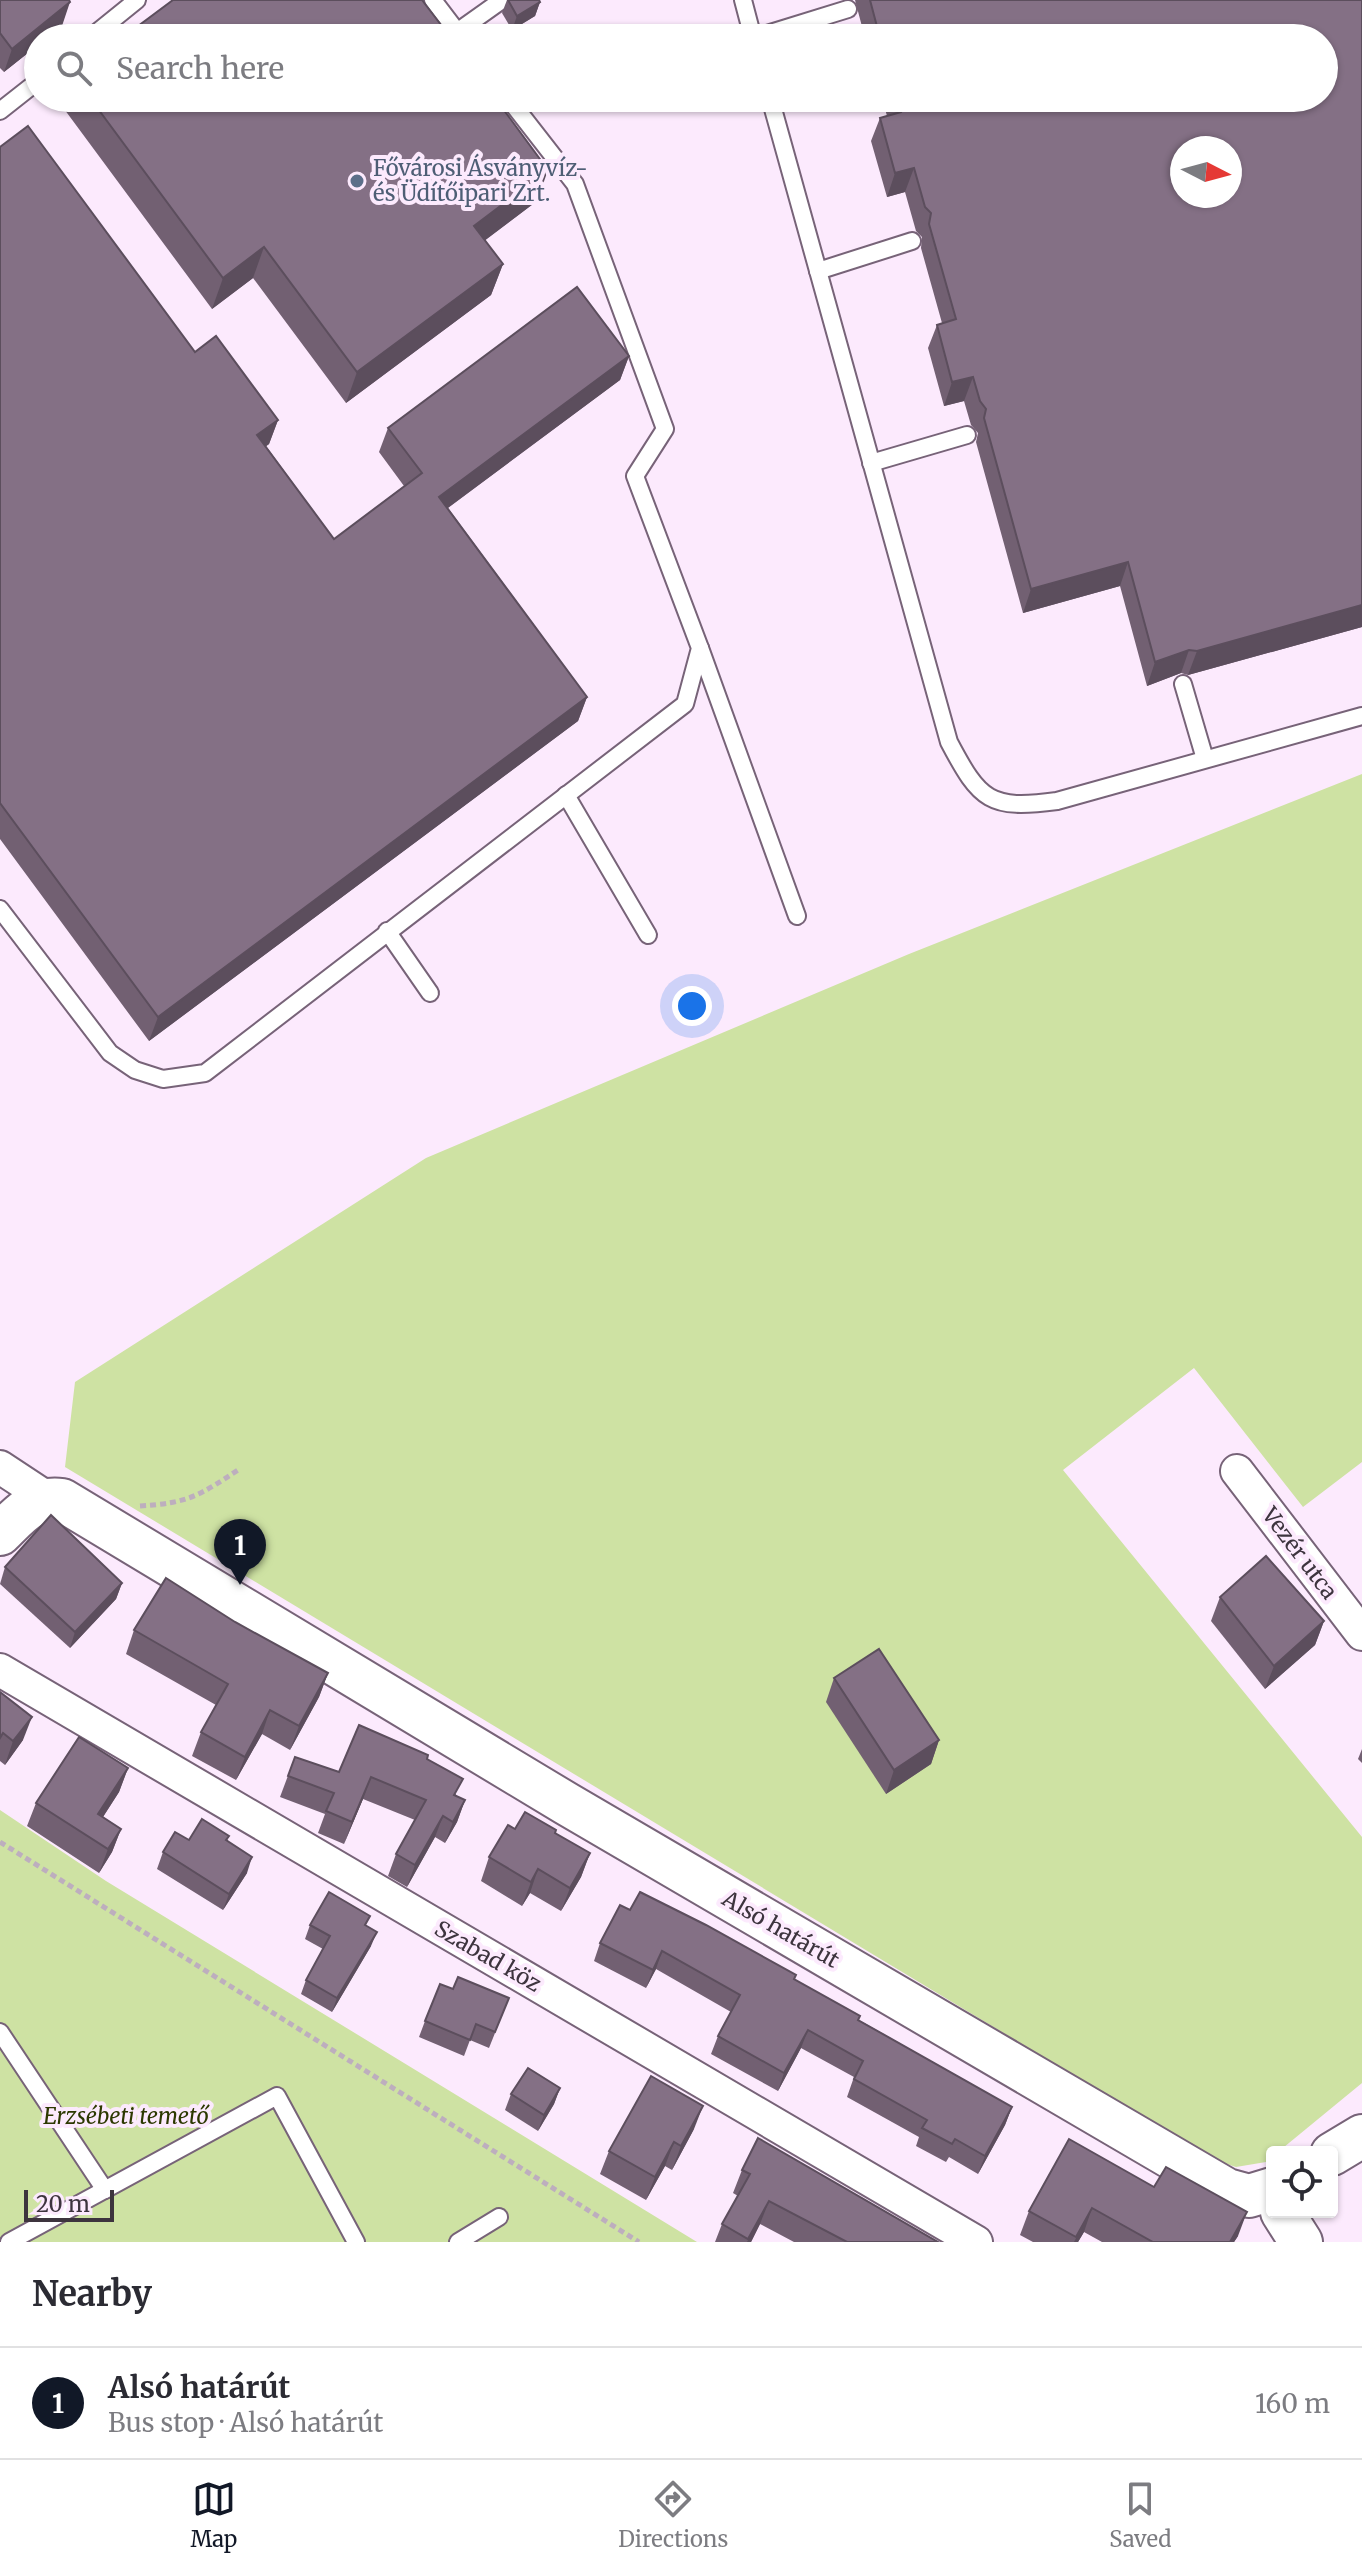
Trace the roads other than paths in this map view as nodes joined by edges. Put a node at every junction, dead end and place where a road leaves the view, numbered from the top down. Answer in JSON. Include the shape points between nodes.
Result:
{"nodes":[{"id":1,"x":137,"y":0,"type":"edge"},
{"id":2,"x":433,"y":0,"type":"edge"},
{"id":3,"x":743,"y":0,"type":"edge"},
{"id":4,"x":498,"y":2,"type":"edge"},
{"id":5,"x":848,"y":9,"type":"dead end"},
{"id":6,"x":107,"y":24,"type":"edge"},
{"id":7,"x":451,"y":24,"type":"edge"},
{"id":8,"x":472,"y":24,"type":"edge"},
{"id":9,"x":750,"y":24,"type":"edge"},
{"id":10,"x":799,"y":24,"type":"edge"},
{"id":11,"x":24,"y":92,"type":"edge"},
{"id":12,"x":0,"y":111,"type":"edge"},
{"id":13,"x":519,"y":112,"type":"edge"},
{"id":14,"x":774,"y":112,"type":"edge"},
{"id":15,"x":912,"y":241,"type":"dead end"},
{"id":16,"x":818,"y":271,"type":"junction"},
{"id":17,"x":967,"y":435,"type":"dead end"},
{"id":18,"x":871,"y":463,"type":"junction"},
{"id":19,"x":700,"y":648,"type":"junction"},
{"id":20,"x":1183,"y":684,"type":"dead end"},
{"id":21,"x":1362,"y":716,"type":"edge"},
{"id":22,"x":1205,"y":759,"type":"junction"},
{"id":23,"x":566,"y":795,"type":"junction"},
{"id":24,"x":0,"y":909,"type":"edge"},
{"id":25,"x":797,"y":916,"type":"dead end"},
{"id":26,"x":387,"y":931,"type":"junction"},
{"id":27,"x":648,"y":935,"type":"dead end"},
{"id":28,"x":430,"y":993,"type":"dead end"},
{"id":29,"x":0,"y":1467,"type":"edge"},
{"id":30,"x":1237,"y":1471,"type":"dead end"},
{"id":31,"x":47,"y":1498,"type":"junction"},
{"id":32,"x":0,"y":1534,"type":"edge"},
{"id":33,"x":1362,"y":1634,"type":"edge"},
{"id":34,"x":0,"y":1670,"type":"edge"},
{"id":35,"x":0,"y":2032,"type":"edge"},
{"id":36,"x":1362,"y":2136,"type":"edge"},
{"id":37,"x":1338,"y":2150,"type":"edge"},
{"id":38,"x":105,"y":2190,"type":"junction"},
{"id":39,"x":1266,"y":2196,"type":"edge"},
{"id":40,"x":499,"y":2217,"type":"dead end"},
{"id":41,"x":1287,"y":2218,"type":"edge"},
{"id":42,"x":9,"y":2242,"type":"edge"},
{"id":43,"x":356,"y":2242,"type":"edge"},
{"id":44,"x":458,"y":2242,"type":"edge"},
{"id":45,"x":976,"y":2242,"type":"edge"},
{"id":46,"x":1301,"y":2242,"type":"edge"}],
"edges":[{"from":1,"to":6,"type":"lane"},
{"from":2,"to":7,"type":"lane"},
{"from":3,"to":9,"type":"lane"},
{"from":4,"to":8,"type":"lane"},
{"from":5,"to":10,"type":"lane"},
{"from":11,"to":12,"type":"lane"},
{"from":13,"to":19,"type":"lane","via":[[575,184],[665,429],[635,476]]},
{"from":14,"to":16,"type":"lane"},
{"from":15,"to":16,"type":"lane"},
{"from":16,"to":18,"type":"lane"},
{"from":17,"to":18,"type":"lane"},
{"from":18,"to":22,"type":"lane","via":[[949,742],[968,779],[991,800],[1019,806],[1057,801]]},
{"from":19,"to":23,"type":"lane","via":[[685,704]]},
{"from":19,"to":25,"type":"lane"},
{"from":20,"to":22,"type":"lane"},
{"from":21,"to":22,"type":"lane"},
{"from":23,"to":26,"type":"lane"},
{"from":23,"to":27,"type":"lane"},
{"from":24,"to":26,"type":"lane","via":[[110,1053],[135,1070],[163,1079],[205,1073]]},
{"from":26,"to":28,"type":"lane"},
{"from":29,"to":31,"type":"street"},
{"from":30,"to":33,"type":"street","name":"Vezér utca"},
{"from":31,"to":32,"type":"street","via":[[30,1505]]},
{"from":31,"to":39,"type":"street","name":"Alsó határút","via":[[62,1500],[567,1804],[1227,2190]]},
{"from":34,"to":45,"type":"street","name":"Szabad köz"},
{"from":35,"to":38,"type":"lane"},
{"from":36,"to":37,"type":"street"},
{"from":38,"to":42,"type":"lane"},
{"from":38,"to":43,"type":"lane","via":[[277,2096]]},
{"from":40,"to":44,"type":"lane"},
{"from":41,"to":46,"type":"street","name":"Alsó határút"}]}
